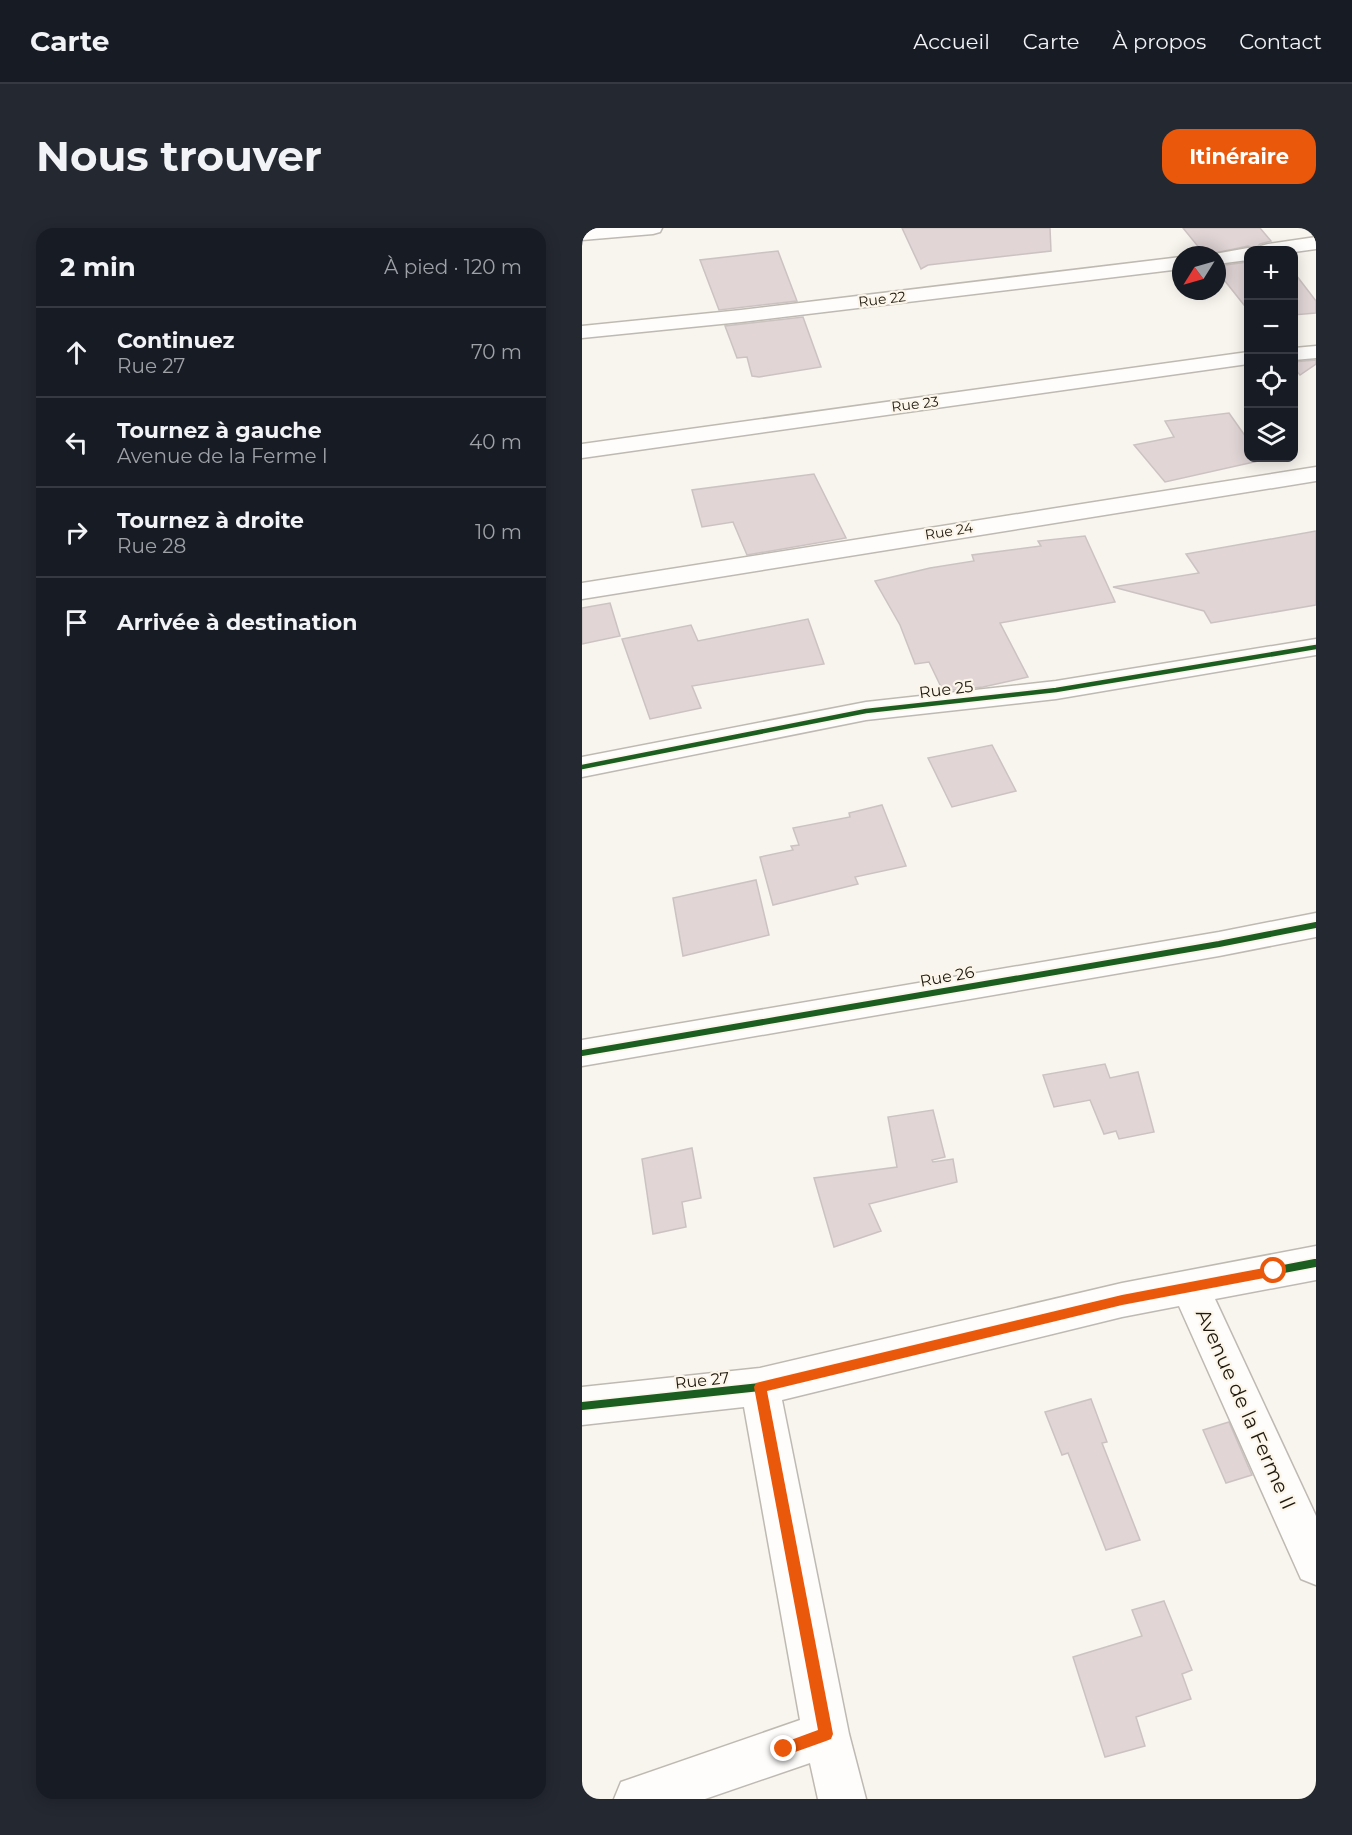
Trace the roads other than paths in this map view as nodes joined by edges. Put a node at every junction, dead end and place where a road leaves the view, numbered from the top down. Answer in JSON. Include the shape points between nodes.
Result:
{"nodes":[{"id":1,"x":652,"y":228,"type":"edge"},
{"id":2,"x":582,"y":234,"type":"edge"},
{"id":3,"x":1316,"y":243,"type":"edge"},
{"id":4,"x":1295,"y":246,"type":"edge"},
{"id":5,"x":1244,"y":255,"type":"edge"},
{"id":6,"x":1226,"y":257,"type":"edge"},
{"id":7,"x":1172,"y":264,"type":"edge"},
{"id":8,"x":582,"y":332,"type":"edge"},
{"id":9,"x":1316,"y":352,"type":"edge"},
{"id":10,"x":1298,"y":354,"type":"edge"},
{"id":11,"x":1244,"y":359,"type":"edge"},
{"id":12,"x":582,"y":451,"type":"edge"},
{"id":13,"x":1316,"y":474,"type":"edge"},
{"id":14,"x":582,"y":591,"type":"edge"},
{"id":15,"x":1316,"y":648,"type":"edge"},
{"id":16,"x":582,"y":767,"type":"edge"},
{"id":17,"x":1316,"y":925,"type":"edge"},
{"id":18,"x":582,"y":1053,"type":"edge"},
{"id":19,"x":1316,"y":1263,"type":"edge"},
{"id":20,"x":1190,"y":1287,"type":"junction"},
{"id":21,"x":760,"y":1387,"type":"junction"},
{"id":22,"x":582,"y":1406,"type":"edge"},
{"id":23,"x":1316,"y":1564,"type":"edge"},
{"id":24,"x":826,"y":1734,"type":"junction"},
{"id":25,"x":638,"y":1799,"type":"edge"},
{"id":26,"x":842,"y":1799,"type":"edge"}],
"edges":[{"from":1,"to":2,"type":"street"},
{"from":3,"to":4,"type":"street"},
{"from":5,"to":6,"type":"street"},
{"from":7,"to":8,"type":"street","name":"Rue 22"},
{"from":9,"to":10,"type":"street"},
{"from":11,"to":12,"type":"street","name":"Rue 23"},
{"from":13,"to":14,"type":"street","name":"Rue 24"},
{"from":15,"to":16,"type":"street","name":"Rue 25","via":[[1056,690],[866,711]]},
{"from":17,"to":18,"type":"street","name":"Rue 26"},
{"from":19,"to":20,"type":"street","name":"Rue 27"},
{"from":20,"to":21,"type":"street","name":"Rue 27"},
{"from":20,"to":23,"type":"street","name":"Avenue de la Ferme II"},
{"from":21,"to":22,"type":"street","name":"Rue 27"},
{"from":21,"to":24,"type":"street"},
{"from":24,"to":25,"type":"street"},
{"from":24,"to":26,"type":"street"}]}
